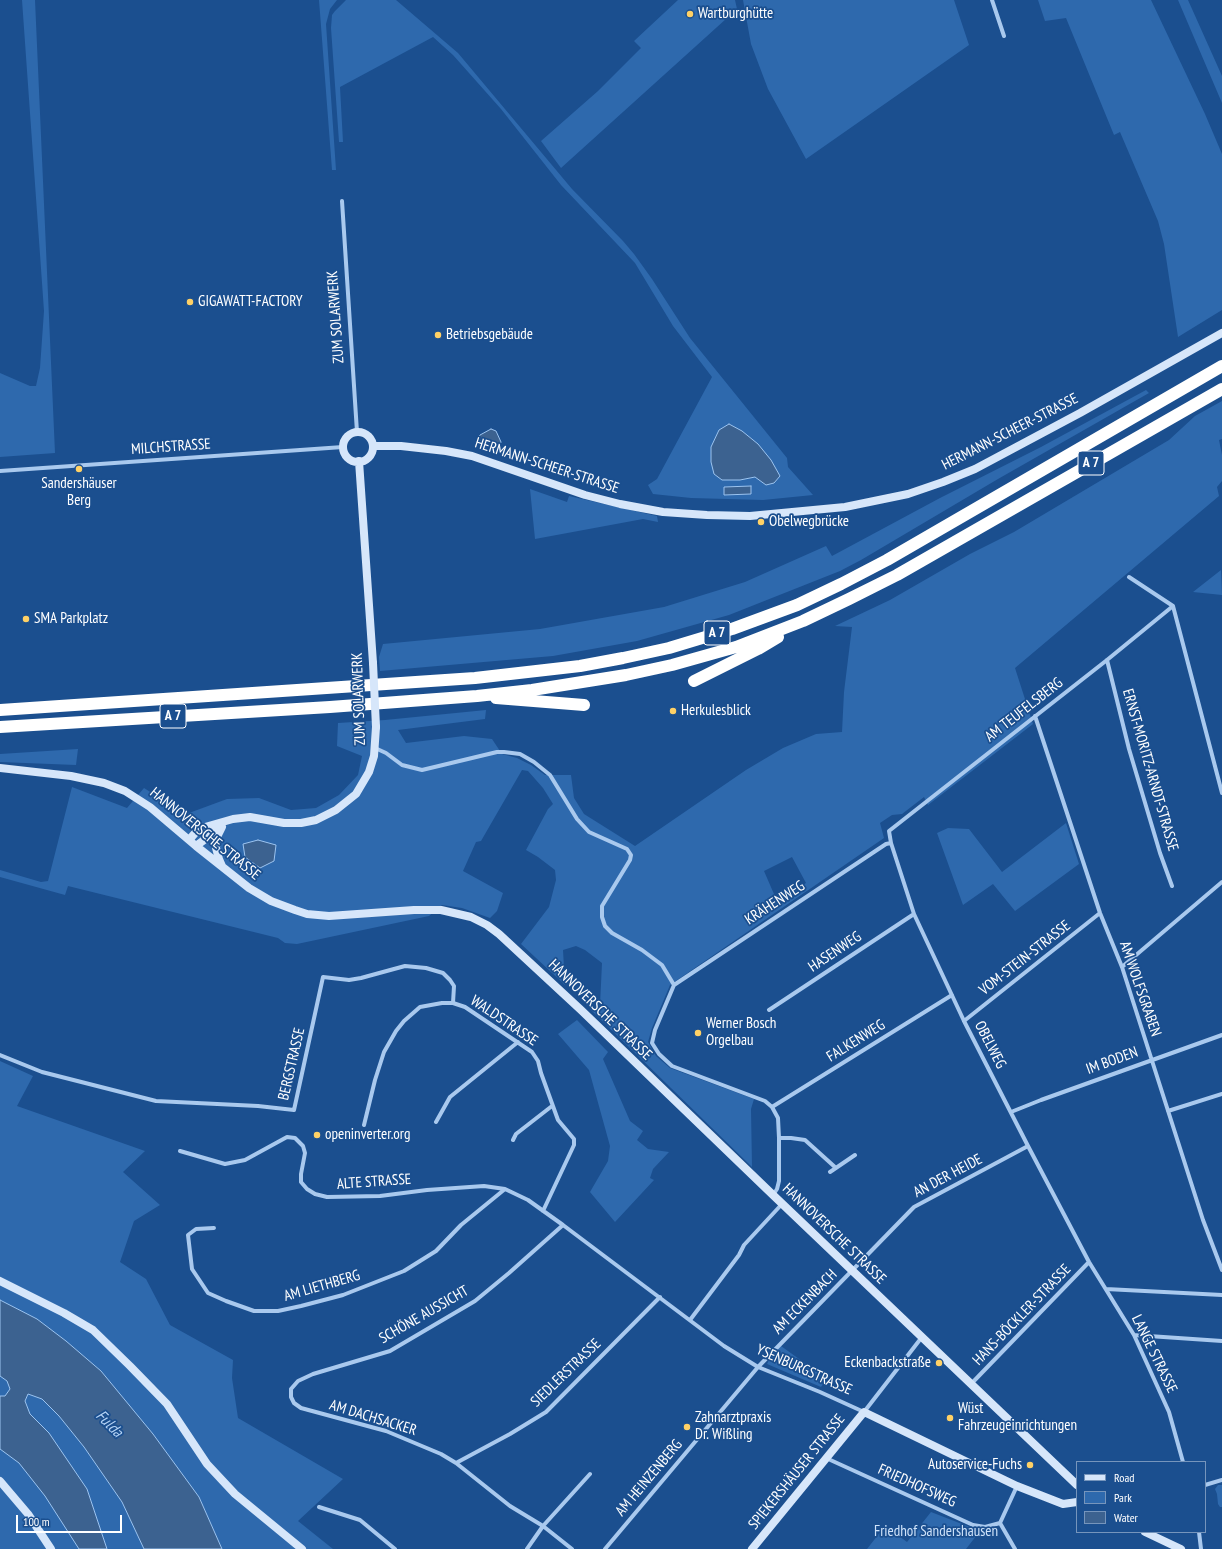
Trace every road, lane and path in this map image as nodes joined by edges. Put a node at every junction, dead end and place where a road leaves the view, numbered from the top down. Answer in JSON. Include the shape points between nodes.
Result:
{"nodes":[{"id":1,"x":992,"y":0,"type":"edge"},
{"id":2,"x":1004,"y":36,"type":"dead end"},
{"id":3,"x":342,"y":201,"type":"dead end"},
{"id":4,"x":1222,"y":333,"type":"edge"},
{"id":5,"x":1222,"y":366,"type":"edge"},
{"id":6,"x":1222,"y":389,"type":"edge"},
{"id":7,"x":357,"y":432,"type":"junction"},
{"id":8,"x":373,"y":446,"type":"junction"},
{"id":9,"x":343,"y":447,"type":"junction"},
{"id":10,"x":360,"y":462,"type":"junction"},
{"id":11,"x":0,"y":471,"type":"edge"},
{"id":12,"x":1129,"y":577,"type":"dead end"},
{"id":13,"x":1173,"y":606,"type":"junction"},
{"id":14,"x":803,"y":621,"type":"junction"},
{"id":15,"x":1107,"y":660,"type":"junction"},
{"id":16,"x":694,"y":681,"type":"dead end"},
{"id":17,"x":477,"y":696,"type":"junction"},
{"id":18,"x":584,"y":705,"type":"dead end"},
{"id":19,"x":0,"y":710,"type":"edge"},
{"id":20,"x":1035,"y":716,"type":"junction"},
{"id":21,"x":0,"y":727,"type":"edge"},
{"id":22,"x":375,"y":748,"type":"junction"},
{"id":23,"x":0,"y":768,"type":"edge"},
{"id":24,"x":1222,"y":793,"type":"edge"},
{"id":25,"x":228,"y":820,"type":"junction"},
{"id":26,"x":222,"y":827,"type":"junction"},
{"id":27,"x":889,"y":831,"type":"joint"},
{"id":28,"x":189,"y":840,"type":"junction"},
{"id":29,"x":891,"y":843,"type":"junction"},
{"id":30,"x":196,"y":846,"type":"junction"},
{"id":31,"x":228,"y":873,"type":"junction"},
{"id":32,"x":1222,"y":882,"type":"edge"},
{"id":33,"x":1172,"y":886,"type":"dead end"},
{"id":34,"x":1100,"y":913,"type":"junction"},
{"id":35,"x":914,"y":914,"type":"junction"},
{"id":36,"x":1122,"y":967,"type":"junction"},
{"id":37,"x":674,"y":985,"type":"junction"},
{"id":38,"x":952,"y":995,"type":"junction"},
{"id":39,"x":453,"y":1003,"type":"junction"},
{"id":40,"x":769,"y":1010,"type":"dead end"},
{"id":41,"x":964,"y":1021,"type":"junction"},
{"id":42,"x":1222,"y":1034,"type":"edge"},
{"id":43,"x":518,"y":1042,"type":"junction"},
{"id":44,"x":0,"y":1055,"type":"edge"},
{"id":45,"x":1151,"y":1060,"type":"junction"},
{"id":46,"x":1222,"y":1094,"type":"edge"},
{"id":47,"x":552,"y":1106,"type":"junction"},
{"id":48,"x":772,"y":1107,"type":"junction"},
{"id":49,"x":1011,"y":1112,"type":"junction"},
{"id":50,"x":1168,"y":1112,"type":"junction"},
{"id":51,"x":436,"y":1122,"type":"dead end"},
{"id":52,"x":364,"y":1125,"type":"dead end"},
{"id":53,"x":779,"y":1138,"type":"junction"},
{"id":54,"x":513,"y":1140,"type":"dead end"},
{"id":55,"x":1028,"y":1146,"type":"junction"},
{"id":56,"x":180,"y":1151,"type":"dead end"},
{"id":57,"x":855,"y":1155,"type":"dead end"},
{"id":58,"x":836,"y":1168,"type":"junction"},
{"id":59,"x":830,"y":1172,"type":"dead end"},
{"id":60,"x":505,"y":1189,"type":"junction"},
{"id":61,"x":773,"y":1195,"type":"junction"},
{"id":62,"x":782,"y":1204,"type":"junction"},
{"id":63,"x":544,"y":1211,"type":"junction"},
{"id":64,"x":563,"y":1225,"type":"junction"},
{"id":65,"x":214,"y":1228,"type":"dead end"},
{"id":66,"x":1090,"y":1262,"type":"junction"},
{"id":67,"x":1222,"y":1270,"type":"edge"},
{"id":68,"x":853,"y":1271,"type":"junction"},
{"id":69,"x":0,"y":1281,"type":"edge"},
{"id":70,"x":1106,"y":1289,"type":"junction"},
{"id":71,"x":1222,"y":1295,"type":"edge"},
{"id":72,"x":660,"y":1297,"type":"junction"},
{"id":73,"x":690,"y":1320,"type":"junction"},
{"id":74,"x":1134,"y":1335,"type":"junction"},
{"id":75,"x":922,"y":1337,"type":"junction"},
{"id":76,"x":1222,"y":1340,"type":"edge"},
{"id":77,"x":758,"y":1367,"type":"junction"},
{"id":78,"x":971,"y":1384,"type":"junction"},
{"id":79,"x":294,"y":1402,"type":"joint"},
{"id":80,"x":864,"y":1412,"type":"junction"},
{"id":81,"x":826,"y":1458,"type":"junction"},
{"id":82,"x":1183,"y":1461,"type":"edge"},
{"id":83,"x":456,"y":1463,"type":"junction"},
{"id":84,"x":590,"y":1474,"type":"dead end"},
{"id":85,"x":1222,"y":1480,"type":"edge"},
{"id":86,"x":0,"y":1481,"type":"edge"},
{"id":87,"x":1076,"y":1484,"type":"edge"},
{"id":88,"x":1206,"y":1485,"type":"edge"},
{"id":89,"x":1018,"y":1486,"type":"junction"},
{"id":90,"x":1076,"y":1502,"type":"edge"},
{"id":91,"x":319,"y":1507,"type":"dead end"},
{"id":92,"x":1000,"y":1523,"type":"junction"},
{"id":93,"x":543,"y":1526,"type":"junction"},
{"id":94,"x":1147,"y":1533,"type":"edge"},
{"id":95,"x":1199,"y":1533,"type":"edge"},
{"id":96,"x":51,"y":1549,"type":"edge"},
{"id":97,"x":302,"y":1549,"type":"edge"},
{"id":98,"x":395,"y":1549,"type":"edge"},
{"id":99,"x":526,"y":1549,"type":"edge"},
{"id":100,"x":572,"y":1549,"type":"edge"},
{"id":101,"x":605,"y":1549,"type":"edge"},
{"id":102,"x":752,"y":1549,"type":"edge"},
{"id":103,"x":1015,"y":1549,"type":"edge"},
{"id":104,"x":1181,"y":1549,"type":"edge"},
{"id":105,"x":1201,"y":1549,"type":"edge"}],
"edges":[{"from":1,"to":2,"type":"street"},
{"from":3,"to":7,"type":"street","name":"ZUM SOLARWERK"},
{"from":4,"to":8,"type":"main road","name":"HERMANN-SCHEER-STRASSE","via":[[975,469],[908,494],[845,507],[750,516],[663,512],[585,495],[472,456],[401,446]]},
{"from":5,"to":19,"type":"highway","number":"A 7","via":[[887,560],[841,584],[797,605],[732,629],[669,648],[580,666],[475,678]]},
{"from":6,"to":14,"type":"highway","number":"A 7","via":[[897,574]]},
{"from":7,"to":8,"type":"main road","via":[[368,435]]},
{"from":7,"to":9,"type":"main road","via":[[348,436]]},
{"from":8,"to":10,"type":"main road","via":[[370,456]]},
{"from":9,"to":10,"type":"main road","via":[[349,458]]},
{"from":9,"to":11,"type":"street","name":"MILCHSTRASSE"},
{"from":10,"to":22,"type":"main road","name":"ZUM SOLARWERK","bridge":true,"via":[[373,663]]},
{"from":12,"to":13,"type":"street"},
{"from":13,"to":15,"type":"street","name":"AM TEUFELSBERG"},
{"from":13,"to":24,"type":"street"},
{"from":14,"to":16,"type":"highway","via":[[758,649]]},
{"from":14,"to":17,"type":"highway","number":"A 7","via":[[736,647],[626,676]]},
{"from":15,"to":20,"type":"street","name":"AM TEUFELSBERG"},
{"from":15,"to":33,"type":"street","name":"ERNST-MORITZ-ARNDT-STRASSE","via":[[1129,749]]},
{"from":17,"to":18,"type":"highway"},
{"from":17,"to":21,"type":"highway","number":"A 7"},
{"from":20,"to":27,"type":"street","name":"AM TEUFELSBERG"},
{"from":20,"to":34,"type":"street","name":"AM WOLFSGRABEN"},
{"from":22,"to":25,"type":"main road","name":"ZUM SOLARWERK","via":[[372,764],[361,787],[350,800],[330,814],[301,823],[250,817]]},
{"from":22,"to":37,"type":"street","via":[[402,765],[422,770],[484,754],[504,752],[520,754],[543,768],[577,819],[589,832],[627,849],[631,855],[626,868],[602,906],[603,922],[612,933],[662,965]]},
{"from":23,"to":28,"type":"main road","name":"HANNOVERSCHE STRASSE","via":[[71,776],[115,787],[147,804]]},
{"from":25,"to":26,"type":"main road"},
{"from":25,"to":28,"type":"main road","name":"ZUM SOLARWERK","via":[[196,832]]},
{"from":26,"to":30,"type":"main road"},
{"from":26,"to":31,"type":"main road","via":[[216,842],[217,853]]},
{"from":27,"to":29,"type":"street","name":"OBELWEG"},
{"from":28,"to":30,"type":"main road","name":"HANNOVERSCHE STRASSE"},
{"from":29,"to":35,"type":"street","name":"OBELWEG"},
{"from":29,"to":37,"type":"street","name":"KRÄHENWEG"},
{"from":30,"to":31,"type":"main road","name":"HANNOVERSCHE STRASSE"},
{"from":31,"to":61,"type":"main road","name":"HANNOVERSCHE STRASSE","via":[[260,895],[307,914],[329,916],[441,910],[471,917],[487,924],[581,1010]]},
{"from":32,"to":36,"type":"street"},
{"from":34,"to":36,"type":"street","name":"AM WOLFSGRABEN"},
{"from":34,"to":41,"type":"street","name":"VOM-STEIN-STRASSE"},
{"from":35,"to":38,"type":"street","name":"OBELWEG"},
{"from":35,"to":40,"type":"street","name":"HASENWEG"},
{"from":36,"to":45,"type":"street","name":"AM WOLFSGRABEN"},
{"from":37,"to":48,"type":"street","via":[[652,1043],[659,1054],[672,1066],[766,1101]]},
{"from":38,"to":41,"type":"street","name":"OBELWEG"},
{"from":38,"to":48,"type":"street","name":"FALKENWEG"},
{"from":39,"to":43,"type":"street","name":"WALDSTRASSE","via":[[465,1007]]},
{"from":39,"to":44,"type":"street","name":"BERGSTRASSE","via":[[454,986],[450,980],[443,973],[426,968],[404,966],[348,980],[323,977],[294,1110],[156,1101],[42,1072]]},
{"from":39,"to":52,"type":"street","name":"WALDSTRASSE","via":[[420,1007],[404,1020],[384,1052]]},
{"from":41,"to":49,"type":"street","name":"OBELWEG"},
{"from":42,"to":45,"type":"street","name":"IM BODEN"},
{"from":43,"to":47,"type":"street","name":"WALDSTRASSE","via":[[532,1052],[538,1061]]},
{"from":43,"to":51,"type":"street","via":[[450,1097]]},
{"from":45,"to":49,"type":"street","name":"IM BODEN"},
{"from":45,"to":50,"type":"street","name":"AM WOLFSGRABEN"},
{"from":46,"to":50,"type":"street"},
{"from":47,"to":54,"type":"street","via":[[516,1134]]},
{"from":47,"to":63,"type":"street","name":"WALDSTRASSE","via":[[558,1120],[574,1139],[574,1145]]},
{"from":48,"to":53,"type":"street","via":[[778,1118]]},
{"from":49,"to":55,"type":"street","name":"OBELWEG"},
{"from":50,"to":67,"type":"street","name":"AM WOLFSGRABEN"},
{"from":53,"to":58,"type":"street","via":[[805,1140]]},
{"from":53,"to":61,"type":"street","via":[[779,1181]]},
{"from":55,"to":66,"type":"street","name":"OBELWEG"},
{"from":55,"to":68,"type":"street","name":"AN DER HEIDE","via":[[914,1207]]},
{"from":56,"to":60,"type":"street","name":"ALTE STRASSE","via":[[224,1164],[245,1160],[287,1137],[295,1138],[306,1153],[301,1182],[315,1194],[327,1197],[380,1196],[484,1186]]},
{"from":57,"to":58,"type":"street"},
{"from":58,"to":59,"type":"street"},
{"from":60,"to":63,"type":"street","name":"YSENBURGSTRASSE"},
{"from":60,"to":65,"type":"street","name":"AM LIETHBERG","via":[[461,1225],[436,1251],[404,1271],[343,1295],[278,1311],[254,1311],[208,1293],[192,1269],[188,1235],[196,1229]]},
{"from":61,"to":62,"type":"main road","name":"HANNOVERSCHE STRASSE"},
{"from":62,"to":68,"type":"main road","name":"HANNOVERSCHE STRASSE"},
{"from":62,"to":73,"type":"street","via":[[744,1245]]},
{"from":63,"to":64,"type":"street","name":"YSENBURGSTRASSE"},
{"from":64,"to":72,"type":"street","name":"YSENBURGSTRASSE"},
{"from":64,"to":79,"type":"street","name":"SCHÖNE AUSSICHT","via":[[475,1301],[417,1336],[390,1351],[313,1374],[298,1381],[291,1389]]},
{"from":66,"to":70,"type":"street","name":"LANGE STRASSE"},
{"from":66,"to":78,"type":"street","name":"HANS-BÖCKLER-STRASSE"},
{"from":68,"to":75,"type":"main road","name":"HANNOVERSCHE STRASSE"},
{"from":68,"to":77,"type":"street","name":"AM ECKENBACH"},
{"from":69,"to":97,"type":"main road","via":[[93,1330],[167,1404],[207,1464],[235,1494]]},
{"from":70,"to":71,"type":"street"},
{"from":70,"to":74,"type":"street","name":"LANGE STRASSE"},
{"from":72,"to":73,"type":"street","name":"YSENBURGSTRASSE"},
{"from":72,"to":83,"type":"street","name":"SIEDLERSTRASSE","via":[[546,1412]]},
{"from":73,"to":77,"type":"street","name":"YSENBURGSTRASSE","via":[[724,1346]]},
{"from":74,"to":76,"type":"street"},
{"from":74,"to":82,"type":"street","name":"LANGE STRASSE","via":[[1169,1412]]},
{"from":75,"to":78,"type":"main road","name":"HANNOVERSCHE STRASSE"},
{"from":75,"to":80,"type":"street"},
{"from":77,"to":80,"type":"street","name":"YSENBURGSTRASSE"},
{"from":77,"to":101,"type":"street","name":"AM HEINZENBERG"},
{"from":78,"to":87,"type":"main road","name":"HANNOVERSCHE STRASSE"},
{"from":79,"to":83,"type":"street","name":"AM DACHSACKER","via":[[312,1412],[399,1436]]},
{"from":80,"to":81,"type":"main road","name":"SPIEKERSHÄUSER STRASSE"},
{"from":80,"to":89,"type":"main road","name":"YSENBURGSTRASSE"},
{"from":81,"to":92,"type":"street","name":"FRIEDHOFSWEG","via":[[973,1525],[985,1527]]},
{"from":81,"to":102,"type":"main road","name":"SPIEKERSHÄUSER STRASSE"},
{"from":83,"to":93,"type":"street","name":"AM DACHSACKER","via":[[510,1506]]},
{"from":84,"to":93,"type":"street"},
{"from":85,"to":88,"type":"street"},
{"from":86,"to":96,"type":"main road","via":[[28,1514]]},
{"from":89,"to":90,"type":"main road","name":"YSENBURGSTRASSE","via":[[1063,1504]]},
{"from":89,"to":92,"type":"street"},
{"from":91,"to":98,"type":"street","via":[[360,1520]]},
{"from":92,"to":103,"type":"street"},
{"from":93,"to":99,"type":"street"},
{"from":93,"to":100,"type":"street","name":"AM DACHSACKER"},
{"from":94,"to":104,"type":"main road"},
{"from":95,"to":105,"type":"street"}]}
